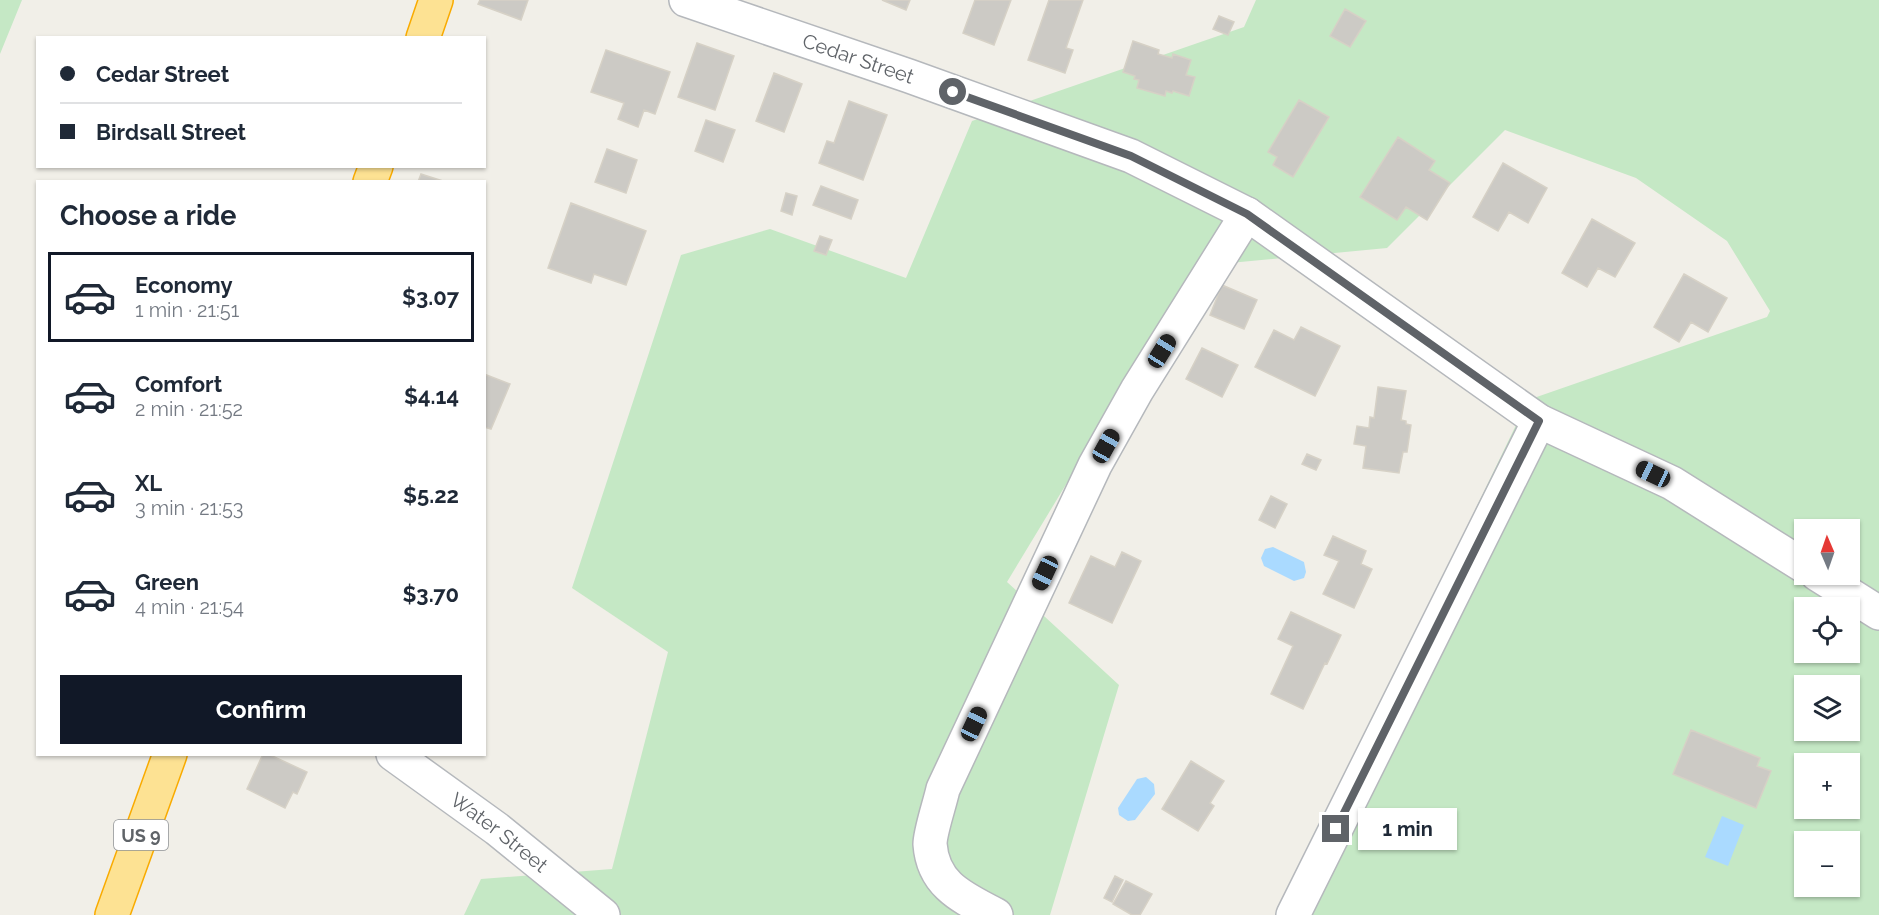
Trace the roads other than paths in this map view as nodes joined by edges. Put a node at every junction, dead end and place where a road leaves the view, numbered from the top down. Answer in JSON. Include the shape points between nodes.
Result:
{"nodes":[{"id":1,"x":436,"y":0,"type":"edge"},
{"id":2,"x":686,"y":0,"type":"edge"},
{"id":3,"x":424,"y":36,"type":"edge"},
{"id":4,"x":1247,"y":214,"type":"junction"},
{"id":5,"x":1539,"y":421,"type":"junction"},
{"id":6,"x":1794,"y":560,"type":"edge"},
{"id":7,"x":1834,"y":585,"type":"edge"},
{"id":8,"x":1879,"y":613,"type":"edge"},
{"id":9,"x":169,"y":756,"type":"edge"},
{"id":10,"x":396,"y":756,"type":"edge"},
{"id":11,"x":112,"y":915,"type":"edge"},
{"id":12,"x":603,"y":915,"type":"edge"},
{"id":13,"x":996,"y":915,"type":"edge"},
{"id":14,"x":1293,"y":915,"type":"edge"}],
"edges":[{"from":1,"to":3,"type":"highway"},
{"from":2,"to":4,"type":"street","name":"Cedar Street","via":[[1131,156]]},
{"from":4,"to":5,"type":"street","name":"Cedar Street"},
{"from":4,"to":13,"type":"street","via":[[1095,465],[943,789],[930,843],[939,878],[965,899]]},
{"from":5,"to":6,"type":"street","name":"Cedar Street","via":[[1672,483]]},
{"from":5,"to":14,"type":"street"},
{"from":7,"to":8,"type":"street"},
{"from":9,"to":11,"type":"highway","number":"US 9"},
{"from":10,"to":12,"type":"street","name":"Water Street","via":[[497,829]]}]}
